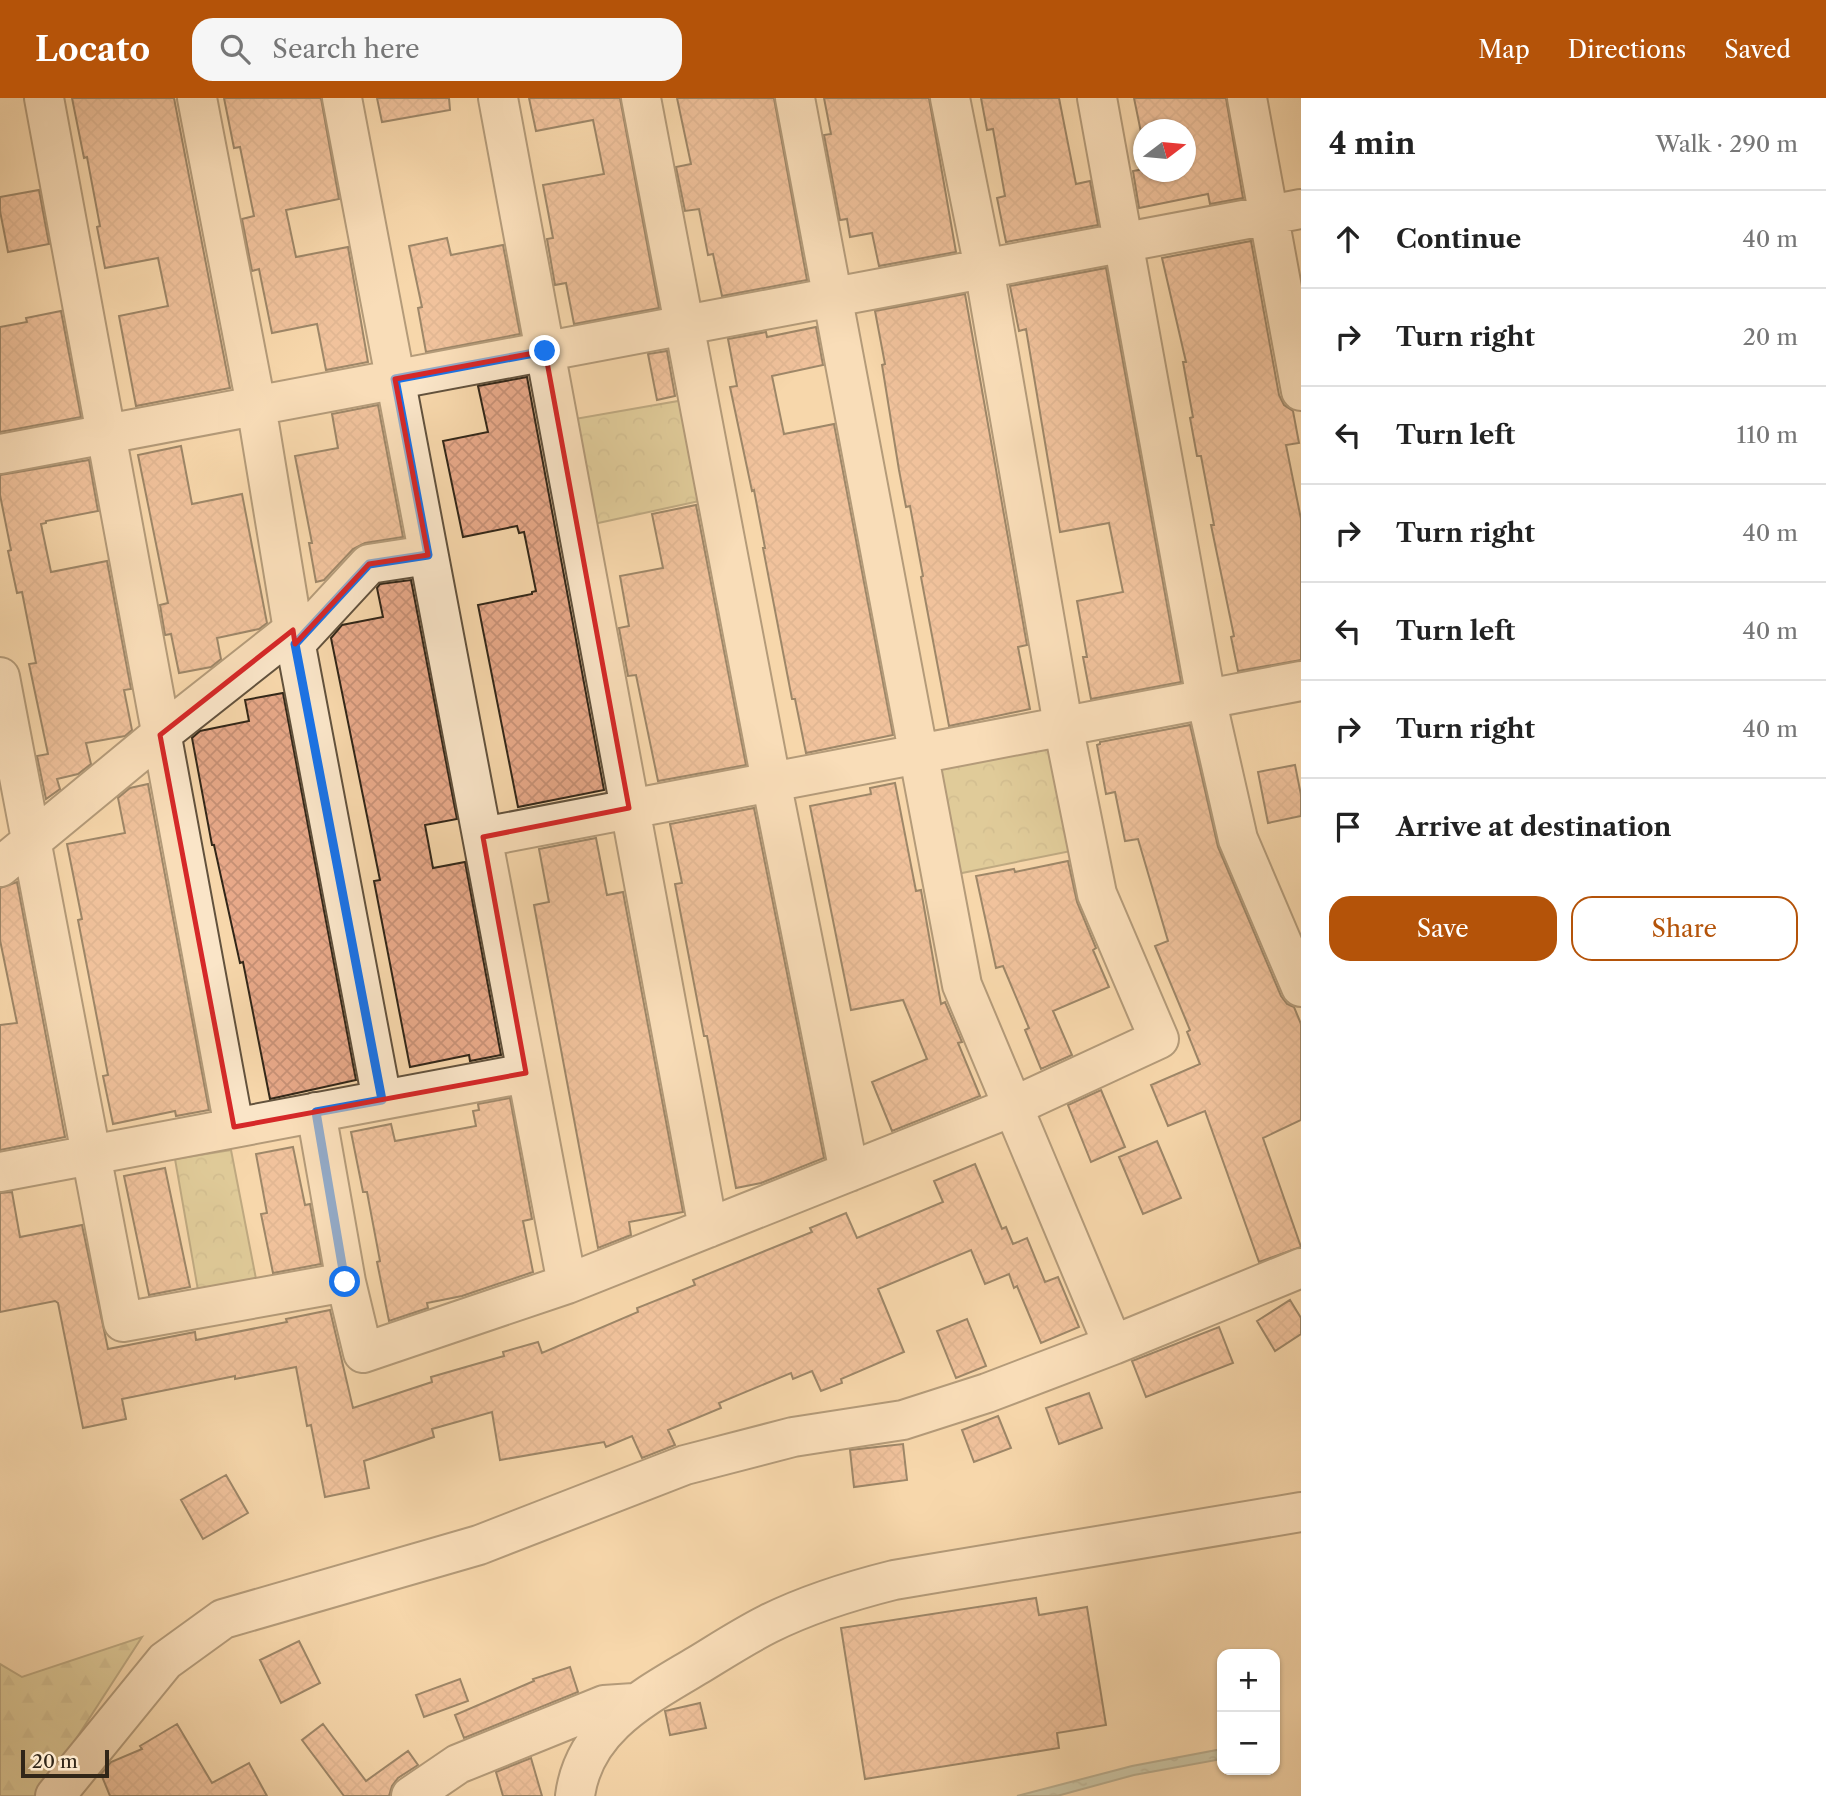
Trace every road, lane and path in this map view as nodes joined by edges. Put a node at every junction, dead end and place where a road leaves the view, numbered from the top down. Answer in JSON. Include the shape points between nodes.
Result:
{"nodes":[{"id":1,"x":44,"y":98,"type":"edge"},
{"id":2,"x":197,"y":98,"type":"edge"},
{"id":3,"x":342,"y":98,"type":"edge"},
{"id":4,"x":498,"y":98,"type":"edge"},
{"id":5,"x":641,"y":98,"type":"edge"},
{"id":6,"x":795,"y":98,"type":"edge"},
{"id":7,"x":950,"y":98,"type":"edge"},
{"id":8,"x":1097,"y":98,"type":"edge"},
{"id":9,"x":1247,"y":98,"type":"edge"},
{"id":10,"x":1284,"y":213,"type":"edge"},
{"id":11,"x":1123,"y":243,"type":"junction"},
{"id":12,"x":984,"y":268,"type":"junction"},
{"id":13,"x":832,"y":297,"type":"junction"},
{"id":14,"x":683,"y":325,"type":"junction"},
{"id":15,"x":545,"y":351,"type":"junction"},
{"id":16,"x":395,"y":379,"type":"junction"},
{"id":17,"x":1301,"y":391,"type":"edge"},
{"id":18,"x":256,"y":405,"type":"junction"},
{"id":19,"x":105,"y":434,"type":"junction"},
{"id":20,"x":0,"y":454,"type":"edge"},
{"id":21,"x":428,"y":555,"type":"junction"},
{"id":22,"x":294,"y":637,"type":"junction"},
{"id":23,"x":0,"y":677,"type":"edge"},
{"id":24,"x":1301,"y":681,"type":"edge"},
{"id":25,"x":1206,"y":698,"type":"junction"},
{"id":26,"x":1063,"y":725,"type":"junction"},
{"id":27,"x":160,"y":735,"type":"junction"},
{"id":28,"x":918,"y":753,"type":"junction"},
{"id":29,"x":771,"y":781,"type":"junction"},
{"id":30,"x":629,"y":808,"type":"junction"},
{"id":31,"x":483,"y":837,"type":"junction"},
{"id":32,"x":32,"y":841,"type":"junction"},
{"id":33,"x":0,"y":867,"type":"edge"},
{"id":34,"x":1301,"y":987,"type":"edge"},
{"id":35,"x":526,"y":1073,"type":"junction"},
{"id":36,"x":382,"y":1100,"type":"junction"},
{"id":37,"x":1012,"y":1107,"type":"junction"},
{"id":38,"x":316,"y":1112,"type":"junction"},
{"id":39,"x":234,"y":1127,"type":"junction"},
{"id":40,"x":90,"y":1154,"type":"junction"},
{"id":41,"x":0,"y":1172,"type":"edge"},
{"id":42,"x":849,"y":1172,"type":"junction"},
{"id":43,"x":708,"y":1228,"type":"junction"},
{"id":44,"x":1301,"y":1269,"type":"edge"},
{"id":45,"x":345,"y":1282,"type":"junction"},
{"id":46,"x":567,"y":1284,"type":"junction"},
{"id":47,"x":1113,"y":1345,"type":"junction"},
{"id":48,"x":1301,"y":1512,"type":"edge"},
{"id":49,"x":634,"y":1703,"type":"junction"},
{"id":50,"x":55,"y":1796,"type":"edge"},
{"id":51,"x":411,"y":1796,"type":"edge"},
{"id":52,"x":575,"y":1796,"type":"edge"}],
"edges":[{"from":1,"to":19,"type":"street"},
{"from":2,"to":18,"type":"street"},
{"from":3,"to":16,"type":"street"},
{"from":4,"to":15,"type":"street"},
{"from":5,"to":14,"type":"street"},
{"from":6,"to":13,"type":"street"},
{"from":7,"to":12,"type":"street"},
{"from":8,"to":11,"type":"street"},
{"from":9,"to":10,"type":"street"},
{"from":10,"to":11,"type":"street"},
{"from":10,"to":17,"type":"street"},
{"from":11,"to":12,"type":"street"},
{"from":11,"to":25,"type":"street"},
{"from":12,"to":13,"type":"street"},
{"from":12,"to":26,"type":"street"},
{"from":13,"to":14,"type":"street"},
{"from":13,"to":28,"type":"street"},
{"from":14,"to":15,"type":"street"},
{"from":14,"to":29,"type":"street"},
{"from":15,"to":16,"type":"street"},
{"from":15,"to":30,"type":"street"},
{"from":16,"to":18,"type":"street"},
{"from":16,"to":21,"type":"street"},
{"from":18,"to":19,"type":"street"},
{"from":18,"to":22,"type":"street"},
{"from":19,"to":20,"type":"street"},
{"from":19,"to":27,"type":"street"},
{"from":21,"to":22,"type":"street","via":[[369,564]]},
{"from":21,"to":31,"type":"street"},
{"from":22,"to":27,"type":"street"},
{"from":22,"to":36,"type":"street"},
{"from":23,"to":32,"type":"street"},
{"from":24,"to":25,"type":"street"},
{"from":25,"to":26,"type":"street"},
{"from":25,"to":34,"type":"street","via":[[1238,839]]},
{"from":26,"to":28,"type":"street"},
{"from":26,"to":37,"type":"street","via":[[1097,894],[1159,1039]]},
{"from":27,"to":32,"type":"street"},
{"from":27,"to":39,"type":"street"},
{"from":28,"to":29,"type":"street"},
{"from":28,"to":37,"type":"street","via":[[962,985]]},
{"from":29,"to":30,"type":"street"},
{"from":29,"to":42,"type":"street"},
{"from":30,"to":31,"type":"street"},
{"from":30,"to":43,"type":"street"},
{"from":31,"to":35,"type":"street"},
{"from":32,"to":33,"type":"street"},
{"from":32,"to":40,"type":"street"},
{"from":35,"to":36,"type":"street"},
{"from":35,"to":46,"type":"street"},
{"from":36,"to":38,"type":"street"},
{"from":37,"to":42,"type":"street"},
{"from":37,"to":47,"type":"street"},
{"from":38,"to":39,"type":"street"},
{"from":38,"to":45,"type":"street"},
{"from":39,"to":40,"type":"street"},
{"from":40,"to":41,"type":"street"},
{"from":40,"to":45,"type":"street","via":[[123,1322]]},
{"from":42,"to":43,"type":"street"},
{"from":43,"to":46,"type":"street"},
{"from":44,"to":47,"type":"street"},
{"from":45,"to":46,"type":"street","via":[[363,1353]]},
{"from":47,"to":50,"type":"street","via":[[904,1420],[793,1437],[685,1465],[479,1545],[223,1619],[165,1661]]},
{"from":48,"to":49,"type":"street","via":[[894,1580],[839,1594],[766,1625]]},
{"from":49,"to":51,"type":"street","via":[[604,1705],[458,1764]]},
{"from":49,"to":52,"type":"street","via":[[590,1750]]}]}
